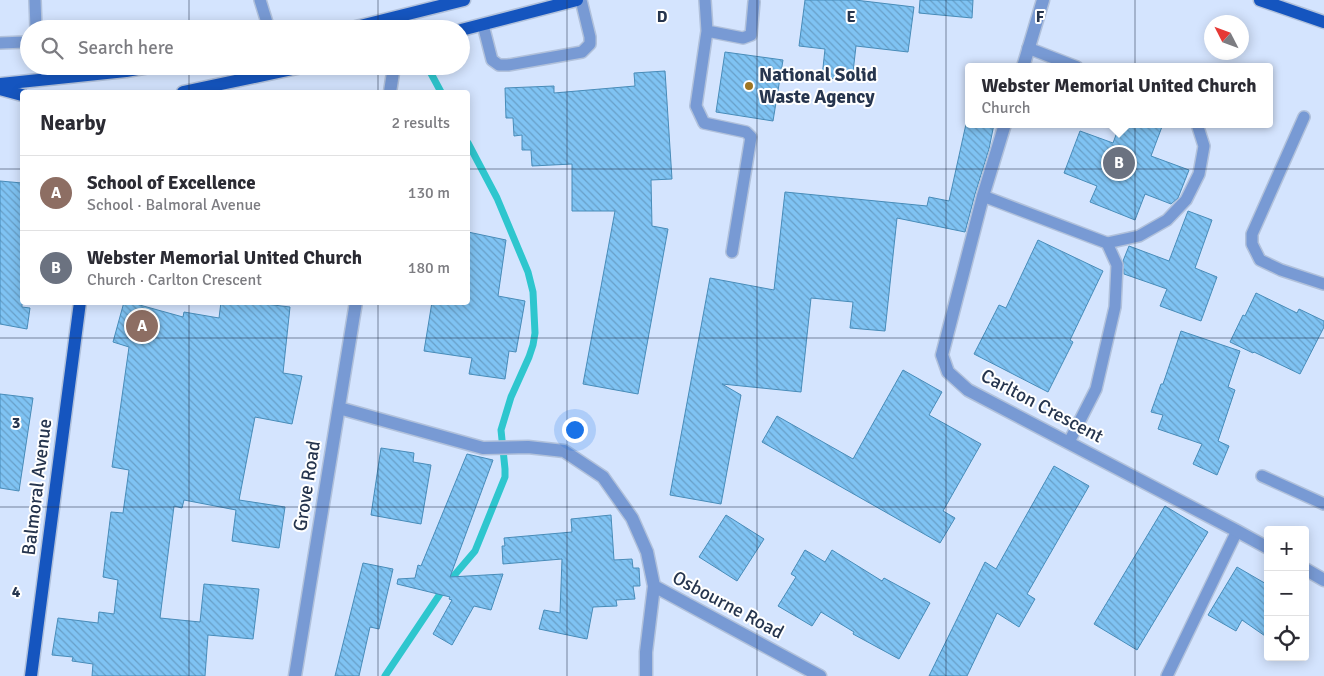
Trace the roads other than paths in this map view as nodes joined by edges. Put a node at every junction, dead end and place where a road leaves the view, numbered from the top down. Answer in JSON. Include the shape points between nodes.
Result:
{"nodes":[{"id":1,"x":35,"y":0,"type":"edge"},
{"id":2,"x":260,"y":0,"type":"edge"},
{"id":3,"x":464,"y":0,"type":"edge"},
{"id":4,"x":577,"y":0,"type":"edge"},
{"id":5,"x":581,"y":0,"type":"edge"},
{"id":6,"x":705,"y":0,"type":"edge"},
{"id":7,"x":1043,"y":0,"type":"edge"},
{"id":8,"x":1260,"y":0,"type":"edge"},
{"id":9,"x":754,"y":2,"type":"dead end"},
{"id":10,"x":36,"y":20,"type":"edge"},
{"id":11,"x":266,"y":20,"type":"edge"},
{"id":12,"x":384,"y":20,"type":"edge"},
{"id":13,"x":1324,"y":22,"type":"edge"},
{"id":14,"x":483,"y":25,"type":"junction"},
{"id":15,"x":470,"y":28,"type":"edge"},
{"id":16,"x":707,"y":32,"type":"junction"},
{"id":17,"x":0,"y":42,"type":"edge"},
{"id":18,"x":20,"y":42,"type":"edge"},
{"id":19,"x":1028,"y":48,"type":"junction"},
{"id":20,"x":1024,"y":63,"type":"edge"},
{"id":21,"x":1067,"y":63,"type":"edge"},
{"id":22,"x":87,"y":75,"type":"edge"},
{"id":23,"x":264,"y":75,"type":"edge"},
{"id":24,"x":393,"y":75,"type":"edge"},
{"id":25,"x":0,"y":84,"type":"edge"},
{"id":26,"x":0,"y":89,"type":"edge"},
{"id":27,"x":193,"y":90,"type":"edge"},
{"id":28,"x":390,"y":90,"type":"edge"},
{"id":29,"x":20,"y":95,"type":"edge"},
{"id":30,"x":1304,"y":117,"type":"dead end"},
{"id":31,"x":1004,"y":128,"type":"edge"},
{"id":32,"x":1197,"y":128,"type":"edge"},
{"id":33,"x":984,"y":196,"type":"junction"},
{"id":34,"x":1107,"y":243,"type":"junction"},
{"id":35,"x":732,"y":252,"type":"dead end"},
{"id":36,"x":1324,"y":284,"type":"edge"},
{"id":37,"x":80,"y":305,"type":"edge"},
{"id":38,"x":356,"y":305,"type":"edge"},
{"id":39,"x":339,"y":408,"type":"junction"},
{"id":40,"x":1069,"y":442,"type":"junction"},
{"id":41,"x":1262,"y":476,"type":"dead end"},
{"id":42,"x":1324,"y":504,"type":"edge"},
{"id":43,"x":1237,"y":531,"type":"junction"},
{"id":44,"x":1264,"y":546,"type":"edge"},
{"id":45,"x":1308,"y":571,"type":"edge"},
{"id":46,"x":1324,"y":580,"type":"edge"},
{"id":47,"x":654,"y":586,"type":"junction"},
{"id":48,"x":32,"y":676,"type":"edge"},
{"id":49,"x":296,"y":676,"type":"edge"},
{"id":50,"x":646,"y":676,"type":"edge"},
{"id":51,"x":820,"y":676,"type":"edge"},
{"id":52,"x":1167,"y":676,"type":"edge"}],
"edges":[{"from":1,"to":10,"type":"lane"},
{"from":2,"to":11,"type":"lane"},
{"from":3,"to":12,"type":"main road"},
{"from":4,"to":14,"type":"main road"},
{"from":5,"to":14,"type":"lane","via":[[590,37],[590,44],[582,52],[499,65],[492,60]]},
{"from":6,"to":16,"type":"lane"},
{"from":7,"to":19,"type":"street"},
{"from":8,"to":13,"type":"main road"},
{"from":9,"to":16,"type":"lane","via":[[751,35],[743,38]]},
{"from":14,"to":15,"type":"main road"},
{"from":16,"to":35,"type":"lane","via":[[696,106],[704,123],[746,132],[751,137]]},
{"from":17,"to":18,"type":"lane"},
{"from":19,"to":20,"type":"street"},
{"from":19,"to":21,"type":"lane"},
{"from":22,"to":25,"type":"main road"},
{"from":23,"to":27,"type":"main road"},
{"from":24,"to":28,"type":"street"},
{"from":26,"to":29,"type":"main road"},
{"from":30,"to":36,"type":"lane","via":[[1252,234],[1252,244],[1260,260]]},
{"from":31,"to":33,"type":"street","name":"Carlton Crescent"},
{"from":32,"to":34,"type":"lane","via":[[1204,146],[1199,174],[1186,200],[1167,220],[1139,236]]},
{"from":33,"to":34,"type":"lane"},
{"from":33,"to":40,"type":"street","name":"Carlton Crescent","via":[[942,355],[948,372],[968,390]]},
{"from":34,"to":40,"type":"lane","via":[[1118,265],[1115,308],[1096,389]]},
{"from":37,"to":48,"type":"main road","name":"Balmoral Avenue"},
{"from":38,"to":39,"type":"street","name":"Grove Road"},
{"from":39,"to":47,"type":"street","name":"Osbourne Road","via":[[470,445],[564,451],[604,477],[632,518],[647,552]]},
{"from":39,"to":49,"type":"street","name":"Grove Road"},
{"from":40,"to":43,"type":"street","name":"Carlton Crescent"},
{"from":41,"to":42,"type":"lane"},
{"from":43,"to":44,"type":"street","name":"Carlton Crescent"},
{"from":43,"to":52,"type":"lane"},
{"from":45,"to":46,"type":"street"},
{"from":47,"to":50,"type":"street"},
{"from":47,"to":51,"type":"street","name":"Osbourne Road"}]}
